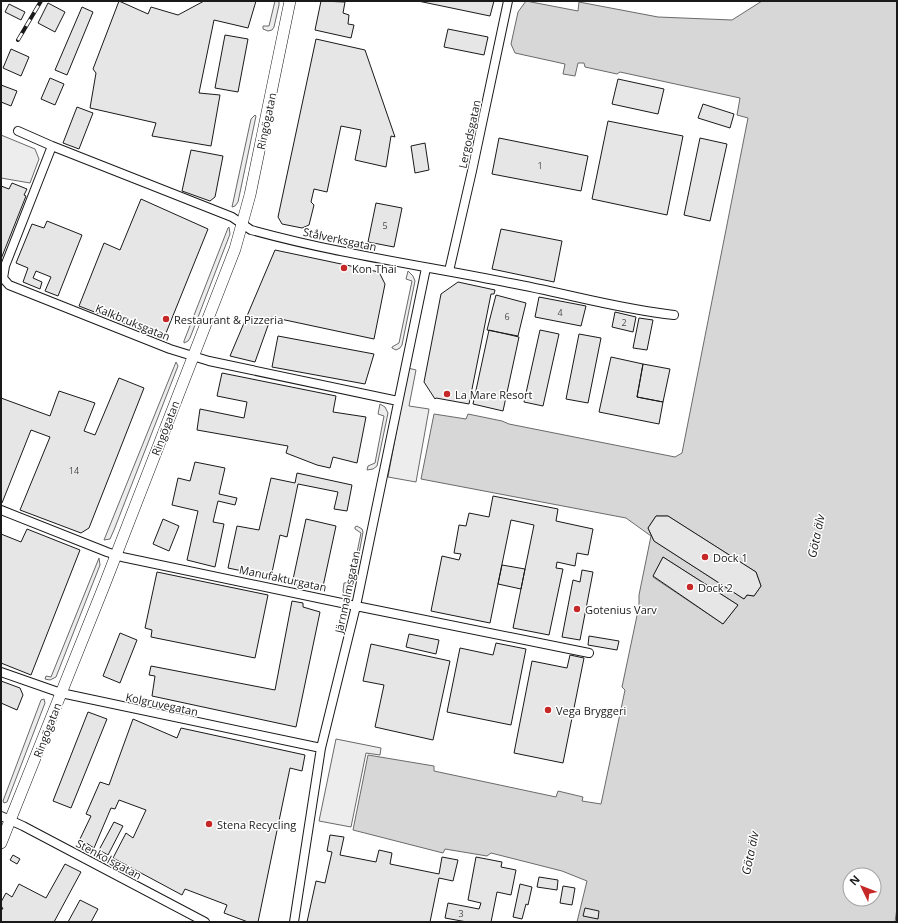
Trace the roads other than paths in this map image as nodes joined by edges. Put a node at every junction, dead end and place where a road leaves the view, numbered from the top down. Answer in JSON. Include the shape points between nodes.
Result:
{"nodes":[{"id":1,"x":290,"y":1,"type":"edge"},
{"id":2,"x":508,"y":1,"type":"edge"},
{"id":3,"x":18,"y":131,"type":"dead end"},
{"id":4,"x":52,"y":146,"type":"junction"},
{"id":5,"x":243,"y":224,"type":"junction"},
{"id":6,"x":426,"y":268,"type":"junction"},
{"id":7,"x":449,"y":271,"type":"junction"},
{"id":8,"x":674,"y":315,"type":"dead end"},
{"id":9,"x":193,"y":356,"type":"junction"},
{"id":10,"x":398,"y":401,"type":"junction"},
{"id":11,"x":1,"y":510,"type":"edge"},
{"id":12,"x":116,"y":554,"type":"junction"},
{"id":13,"x":356,"y":606,"type":"junction"},
{"id":14,"x":589,"y":653,"type":"dead end"},
{"id":15,"x":1,"y":672,"type":"edge"},
{"id":16,"x":61,"y":693,"type":"junction"},
{"id":17,"x":321,"y":748,"type":"junction"},
{"id":18,"x":6,"y":818,"type":"edge"},
{"id":19,"x":1,"y":843,"type":"edge"},
{"id":20,"x":205,"y":922,"type":"edge"},
{"id":21,"x":294,"y":922,"type":"edge"}],
"edges":[{"from":1,"to":5,"type":"street","name":"Ringögatan"},
{"from":2,"to":7,"type":"street","name":"Lergodsgatan"},
{"from":3,"to":4,"type":"street","name":"Stålverksgatan"},
{"from":4,"to":5,"type":"street","name":"Stålverksgatan","via":[[232,217]]},
{"from":4,"to":9,"type":"street","name":"Kalkbruksgatan","via":[[5,266],[3,278],[9,285]]},
{"from":5,"to":6,"type":"street","name":"Stålverksgatan","via":[[250,230],[269,235]]},
{"from":5,"to":9,"type":"street","name":"Ringögatan"},
{"from":6,"to":7,"type":"street","name":"Stålverksgatan"},
{"from":6,"to":10,"type":"street","name":"Järnmalmsgatan"},
{"from":7,"to":8,"type":"street","name":"Stålverksgatan","via":[[648,312]]},
{"from":9,"to":10,"type":"street","name":"Kalkbruksgatan","via":[[217,364]]},
{"from":9,"to":12,"type":"street","name":"Ringögatan"},
{"from":10,"to":13,"type":"street","name":"Järnmalmsgatan"},
{"from":11,"to":12,"type":"street","name":"Manufakturgatan"},
{"from":12,"to":13,"type":"street","name":"Manufakturgatan"},
{"from":12,"to":16,"type":"street","name":"Ringögatan"},
{"from":13,"to":14,"type":"street","name":"Manufakturgatan"},
{"from":13,"to":17,"type":"street","name":"Järnmalmsgatan"},
{"from":15,"to":16,"type":"street","name":"Kolgruvegatan"},
{"from":16,"to":17,"type":"street","name":"Kolgruvegatan"},
{"from":16,"to":18,"type":"street","name":"Ringögatan"},
{"from":17,"to":21,"type":"street","name":"Järnmalmsgatan"},
{"from":18,"to":19,"type":"street","name":"Ringögatan"},
{"from":18,"to":20,"type":"street","name":"Stenkolsgatan"}]}
